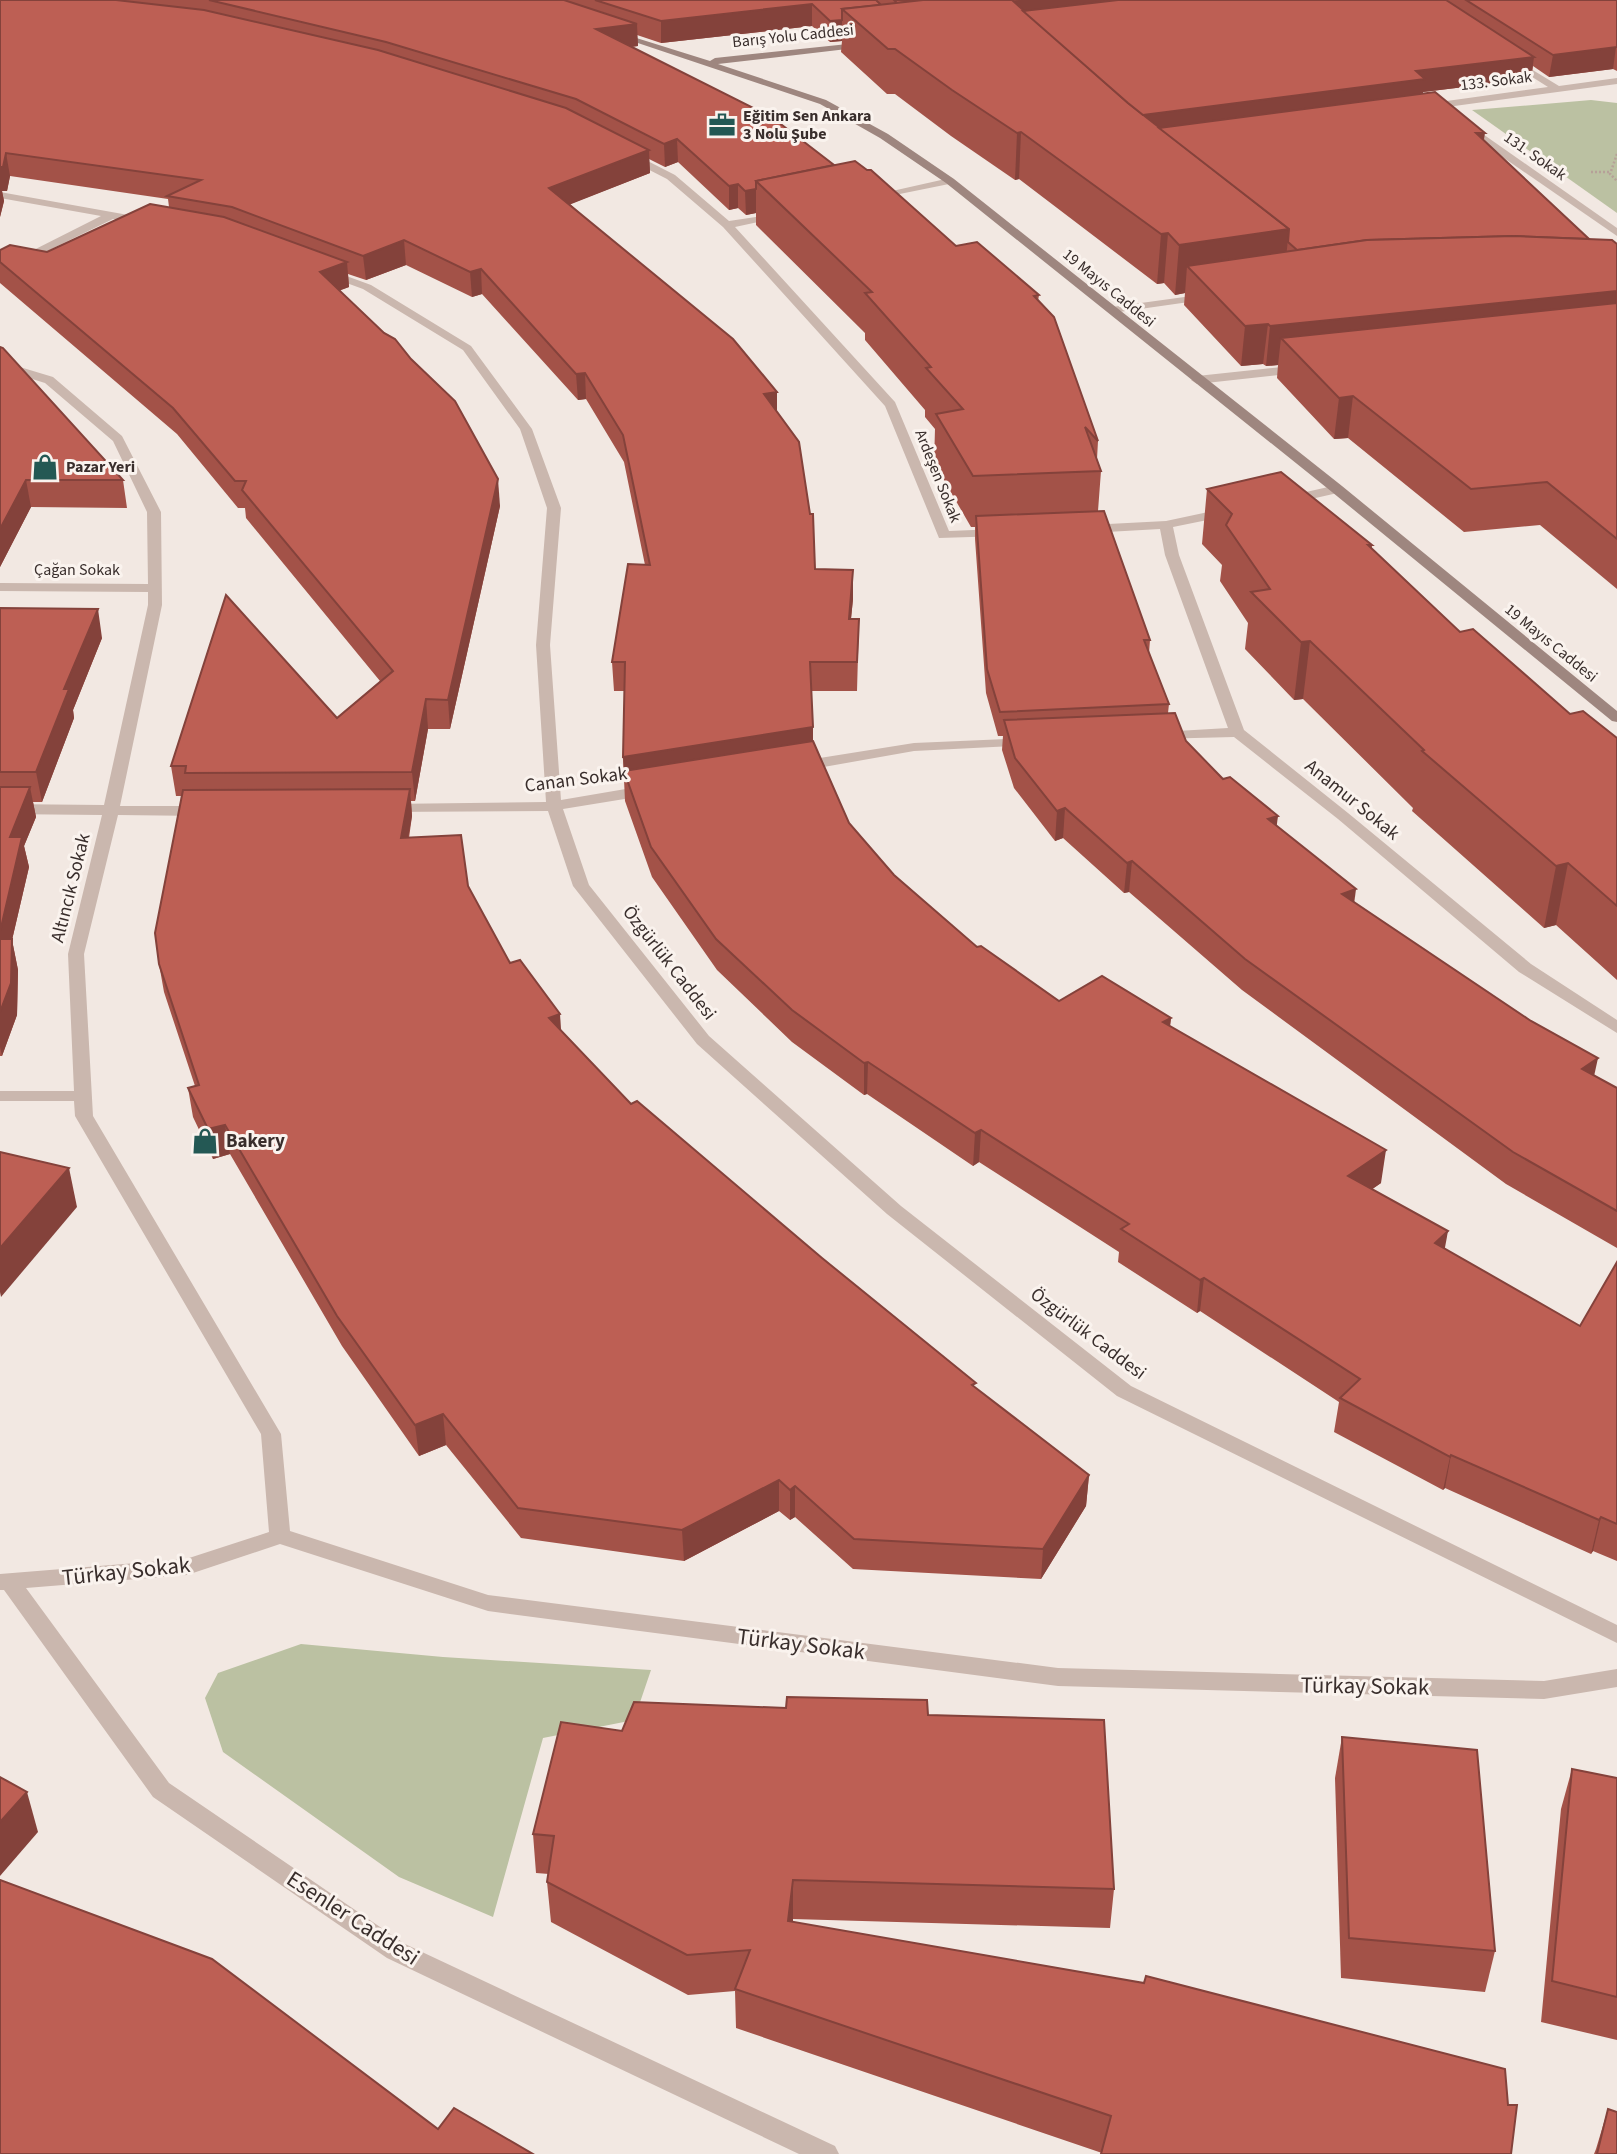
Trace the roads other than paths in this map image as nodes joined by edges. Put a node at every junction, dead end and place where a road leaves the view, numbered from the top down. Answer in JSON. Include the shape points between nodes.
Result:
{"nodes":[{"id":1,"x":604,"y":29,"type":"edge"},
{"id":2,"x":879,"y":43,"type":"edge"},
{"id":3,"x":1500,"y":52,"type":"edge"},
{"id":4,"x":708,"y":62,"type":"junction"},
{"id":5,"x":1617,"y":81,"type":"edge"},
{"id":6,"x":1593,"y":85,"type":"junction"},
{"id":7,"x":1557,"y":89,"type":"junction"},
{"id":8,"x":1617,"y":93,"type":"edge"},
{"id":9,"x":1435,"y":105,"type":"junction"},
{"id":10,"x":1407,"y":109,"type":"edge"},
{"id":11,"x":1445,"y":113,"type":"edge"},
{"id":12,"x":1456,"y":120,"type":"edge"},
{"id":13,"x":621,"y":152,"type":"edge"},
{"id":14,"x":950,"y":181,"type":"junction"},
{"id":15,"x":0,"y":195,"type":"edge"},
{"id":16,"x":858,"y":199,"type":"edge"},
{"id":17,"x":793,"y":212,"type":"edge"},
{"id":18,"x":112,"y":215,"type":"junction"},
{"id":19,"x":164,"y":224,"type":"edge"},
{"id":20,"x":727,"y":225,"type":"junction"},
{"id":21,"x":1617,"y":233,"type":"edge"},
{"id":22,"x":305,"y":264,"type":"edge"},
{"id":23,"x":0,"y":271,"type":"edge"},
{"id":24,"x":1220,"y":295,"type":"edge"},
{"id":25,"x":1112,"y":310,"type":"junction"},
{"id":26,"x":0,"y":365,"type":"edge"},
{"id":27,"x":1319,"y":367,"type":"edge"},
{"id":28,"x":1197,"y":380,"type":"junction"},
{"id":29,"x":1337,"y":489,"type":"junction"},
{"id":30,"x":1271,"y":503,"type":"edge"},
{"id":31,"x":1245,"y":509,"type":"edge"},
{"id":32,"x":1166,"y":525,"type":"junction"},
{"id":33,"x":1083,"y":529,"type":"edge"},
{"id":34,"x":1014,"y":532,"type":"edge"},
{"id":35,"x":0,"y":587,"type":"edge"},
{"id":36,"x":155,"y":587,"type":"junction"},
{"id":37,"x":1617,"y":718,"type":"edge"},
{"id":38,"x":1237,"y":732,"type":"junction"},
{"id":39,"x":1143,"y":737,"type":"edge"},
{"id":40,"x":1049,"y":741,"type":"edge"},
{"id":41,"x":781,"y":769,"type":"edge"},
{"id":42,"x":661,"y":789,"type":"edge"},
{"id":43,"x":554,"y":806,"type":"junction"},
{"id":44,"x":0,"y":810,"type":"edge"},
{"id":45,"x":111,"y":810,"type":"junction"},
{"id":46,"x":373,"y":810,"type":"edge"},
{"id":47,"x":220,"y":811,"type":"edge"},
{"id":48,"x":1617,"y":1028,"type":"edge"},
{"id":49,"x":0,"y":1096,"type":"edge"},
{"id":50,"x":83,"y":1096,"type":"junction"},
{"id":51,"x":280,"y":1536,"type":"junction"},
{"id":52,"x":5,"y":1582,"type":"edge"},
{"id":53,"x":1617,"y":1635,"type":"edge"},
{"id":54,"x":1617,"y":1678,"type":"edge"},
{"id":55,"x":826,"y":2154,"type":"edge"}],
"edges":[{"from":1,"to":4,"type":"main road","name":"19 Mayıs Caddesi"},
{"from":2,"to":4,"type":"main road","name":"Barış Yolu Caddesi"},
{"from":3,"to":7,"type":"street"},
{"from":4,"to":14,"type":"main road","name":"19 Mayıs Caddesi","via":[[823,102],[884,135]]},
{"from":5,"to":6,"type":"street","name":"133. Sokak"},
{"from":6,"to":7,"type":"street","name":"133. Sokak"},
{"from":6,"to":8,"type":"street"},
{"from":7,"to":9,"type":"street","name":"133. Sokak"},
{"from":9,"to":10,"type":"street","name":"133. Sokak"},
{"from":9,"to":11,"type":"street"},
{"from":12,"to":21,"type":"street","name":"131. Sokak"},
{"from":13,"to":20,"type":"street","name":"Ardeşen Sokak","via":[[671,177]]},
{"from":14,"to":16,"type":"street"},
{"from":14,"to":25,"type":"main road","name":"19 Mayıs Caddesi"},
{"from":15,"to":18,"type":"street"},
{"from":17,"to":20,"type":"street"},
{"from":18,"to":19,"type":"street"},
{"from":18,"to":23,"type":"street"},
{"from":20,"to":34,"type":"street","name":"Ardeşen Sokak","via":[[891,405],[944,535]]},
{"from":22,"to":43,"type":"street","name":"Özgürlük Caddesi","via":[[368,287],[467,348],[526,429],[554,508],[543,645]]},
{"from":24,"to":25,"type":"street"},
{"from":25,"to":28,"type":"main road","name":"19 Mayıs Caddesi"},
{"from":26,"to":36,"type":"street","name":"Altıncık Sokak","via":[[49,380],[118,439],[154,512]]},
{"from":27,"to":28,"type":"street"},
{"from":28,"to":29,"type":"main road","name":"19 Mayıs Caddesi"},
{"from":29,"to":30,"type":"street"},
{"from":29,"to":37,"type":"main road","name":"19 Mayıs Caddesi"},
{"from":31,"to":32,"type":"street"},
{"from":32,"to":33,"type":"street"},
{"from":32,"to":38,"type":"street","via":[[1172,555]]},
{"from":35,"to":36,"type":"street","name":"Çağan Sokak"},
{"from":36,"to":45,"type":"street","name":"Altıncık Sokak"},
{"from":38,"to":39,"type":"street"},
{"from":38,"to":48,"type":"street","name":"Anamur Sokak","via":[[1525,968]]},
{"from":40,"to":41,"type":"street","via":[[914,747]]},
{"from":42,"to":43,"type":"street","name":"Canan Sokak"},
{"from":43,"to":46,"type":"street","name":"Canan Sokak"},
{"from":43,"to":53,"type":"street","name":"Özgürlük Caddesi","via":[[581,886],[703,1040],[894,1210],[1124,1391]]},
{"from":44,"to":45,"type":"street"},
{"from":45,"to":47,"type":"street"},
{"from":45,"to":50,"type":"street","name":"Altıncık Sokak","via":[[76,954]]},
{"from":49,"to":50,"type":"street"},
{"from":50,"to":51,"type":"street","name":"Altıncık Sokak","via":[[84,1116],[271,1434]]},
{"from":51,"to":52,"type":"street","name":"Türkay Sokak","via":[[187,1567]]},
{"from":51,"to":54,"type":"street","name":"Türkay Sokak","via":[[488,1603],[1058,1677],[1544,1690]]},
{"from":52,"to":55,"type":"street","name":"Esenler Caddesi","via":[[161,1790],[396,1951]]}]}
